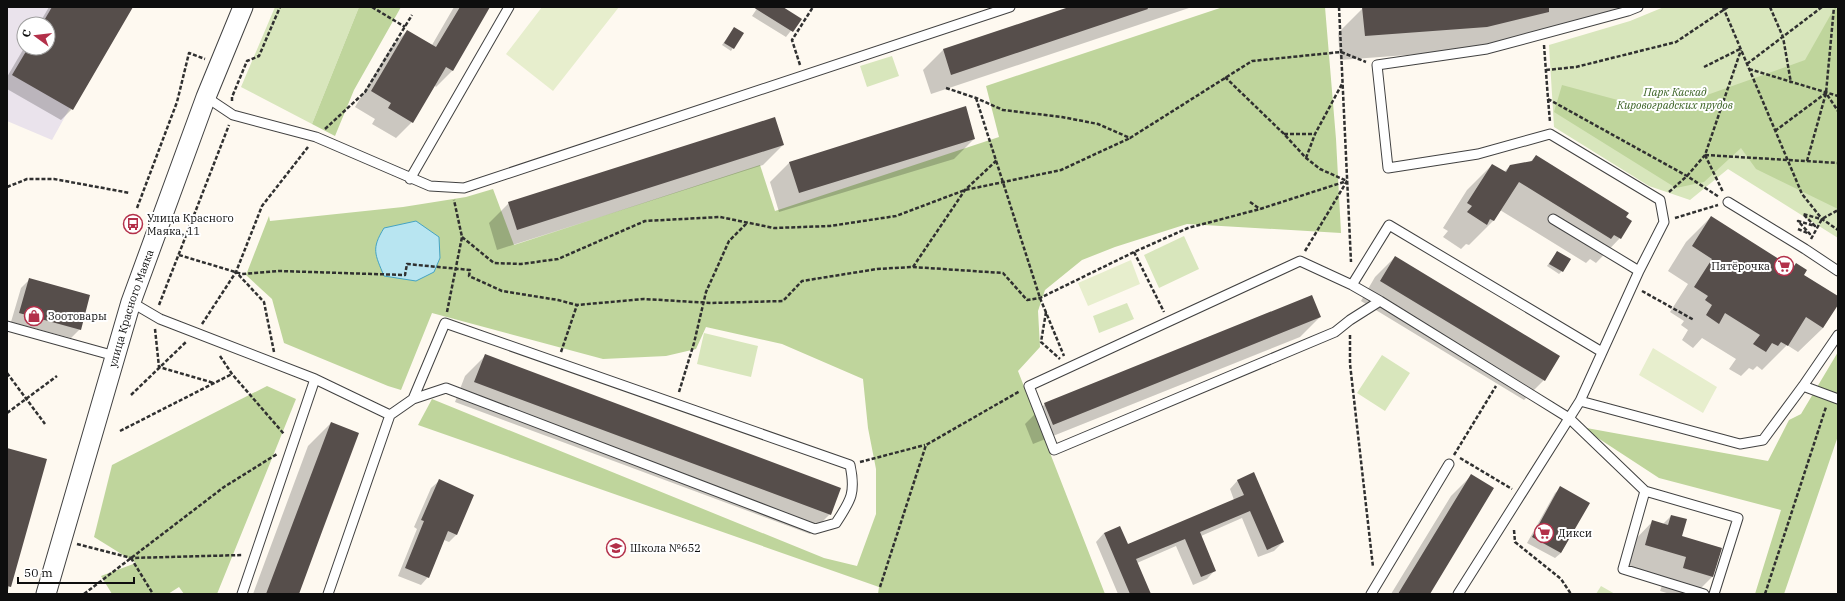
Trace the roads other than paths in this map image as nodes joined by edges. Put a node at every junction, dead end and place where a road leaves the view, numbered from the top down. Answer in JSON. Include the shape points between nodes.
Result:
{"nodes":[{"id":1,"x":243,"y":7,"type":"edge"},
{"id":2,"x":509,"y":7,"type":"edge"},
{"id":3,"x":1010,"y":7,"type":"edge"},
{"id":4,"x":1638,"y":7,"type":"edge"},
{"id":5,"x":206,"y":97,"type":"junction"},
{"id":6,"x":410,"y":179,"type":"junction"},
{"id":7,"x":1728,"y":202,"type":"road end"},
{"id":8,"x":1553,"y":219,"type":"dead end"},
{"id":9,"x":1639,"y":271,"type":"junction"},
{"id":10,"x":1838,"y":271,"type":"edge"},
{"id":11,"x":1352,"y":284,"type":"junction"},
{"id":12,"x":1380,"y":301,"type":"junction"},
{"id":13,"x":132,"y":302,"type":"junction"},
{"id":14,"x":7,"y":326,"type":"edge"},
{"id":15,"x":1838,"y":335,"type":"edge"},
{"id":16,"x":1602,"y":352,"type":"junction"},
{"id":17,"x":115,"y":356,"type":"junction"},
{"id":18,"x":315,"y":379,"type":"junction"},
{"id":19,"x":1804,"y":386,"type":"junction"},
{"id":20,"x":1834,"y":397,"type":"edge"},
{"id":21,"x":412,"y":399,"type":"junction"},
{"id":22,"x":1580,"y":401,"type":"junction"},
{"id":23,"x":390,"y":415,"type":"junction"},
{"id":24,"x":1569,"y":418,"type":"junction"},
{"id":25,"x":1449,"y":464,"type":"dead end"},
{"id":26,"x":1645,"y":491,"type":"junction"},
{"id":27,"x":1373,"y":591,"type":"edge"},
{"id":28,"x":46,"y":594,"type":"edge"},
{"id":29,"x":242,"y":594,"type":"edge"},
{"id":30,"x":328,"y":594,"type":"edge"},
{"id":31,"x":1458,"y":594,"type":"edge"},
{"id":32,"x":1704,"y":594,"type":"edge"},
{"id":33,"x":1714,"y":594,"type":"edge"}],
"edges":[{"from":1,"to":5,"type":"street","name":"улица Красного Маяка"},
{"from":2,"to":6,"type":"lane"},
{"from":3,"to":6,"type":"lane","via":[[464,188],[430,186]]},
{"from":4,"to":9,"type":"lane","via":[[1487,49],[1377,65],[1388,168],[1478,154],[1550,134],[1660,200],[1664,222]]},
{"from":5,"to":6,"type":"lane","via":[[233,115],[316,137]]},
{"from":5,"to":13,"type":"street","name":"улица Красного Маяка"},
{"from":7,"to":10,"type":"lane"},
{"from":8,"to":9,"type":"lane"},
{"from":9,"to":16,"type":"lane"},
{"from":11,"to":12,"type":"lane"},
{"from":11,"to":12,"type":"lane","via":[[1300,261],[1029,386],[1054,450],[1335,332]]},
{"from":11,"to":16,"type":"lane","via":[[1389,226]]},
{"from":12,"to":24,"type":"lane"},
{"from":13,"to":17,"type":"street","name":"улица Красного Маяка"},
{"from":13,"to":18,"type":"lane","via":[[154,316]]},
{"from":14,"to":17,"type":"lane"},
{"from":15,"to":19,"type":"lane"},
{"from":16,"to":22,"type":"lane"},
{"from":17,"to":28,"type":"street","name":"улица Красного Маяка"},
{"from":18,"to":23,"type":"lane"},
{"from":18,"to":29,"type":"lane"},
{"from":19,"to":20,"type":"lane"},
{"from":19,"to":22,"type":"lane","via":[[1763,440],[1740,444]]},
{"from":21,"to":21,"type":"lane","via":[[446,388],[815,530],[836,523],[851,500],[853,480],[850,465],[445,323]]},
{"from":21,"to":23,"type":"lane"},
{"from":22,"to":24,"type":"lane"},
{"from":23,"to":30,"type":"lane"},
{"from":24,"to":26,"type":"lane"},
{"from":24,"to":31,"type":"lane"},
{"from":25,"to":27,"type":"lane"},
{"from":26,"to":32,"type":"lane","via":[[1623,569]]},
{"from":26,"to":33,"type":"lane","via":[[1738,518]]}]}
